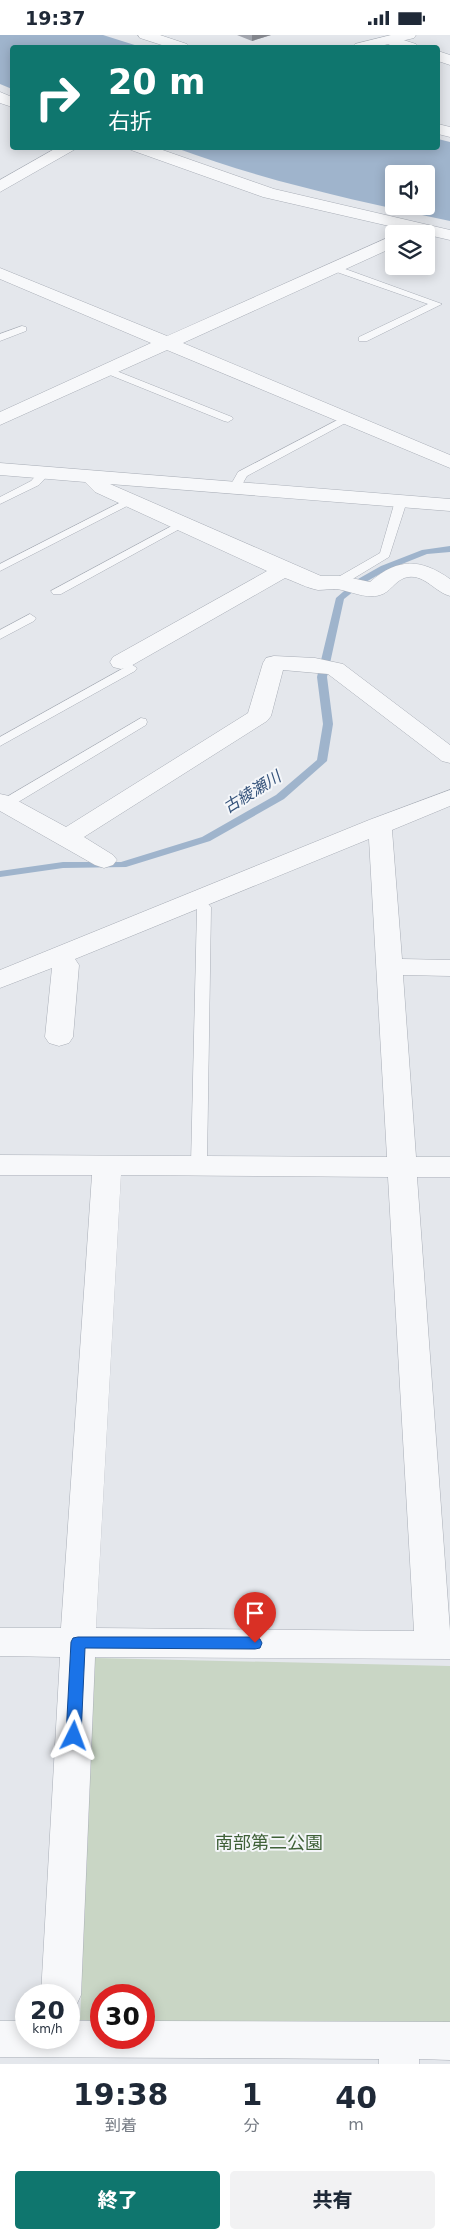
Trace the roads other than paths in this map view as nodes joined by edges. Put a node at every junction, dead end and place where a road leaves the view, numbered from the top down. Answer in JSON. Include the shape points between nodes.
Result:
{"nodes":[{"id":1,"x":145,"y":35,"type":"edge"},
{"id":2,"x":409,"y":35,"type":"edge"},
{"id":3,"x":392,"y":40,"type":"junction"},
{"id":4,"x":176,"y":45,"type":"edge"},
{"id":5,"x":369,"y":45,"type":"edge"},
{"id":6,"x":406,"y":45,"type":"edge"},
{"id":7,"x":66,"y":150,"type":"edge"},
{"id":8,"x":146,"y":150,"type":"edge"},
{"id":9,"x":0,"y":187,"type":"edge"},
{"id":10,"x":390,"y":225,"type":"edge"},
{"id":11,"x":435,"y":233,"type":"edge"},
{"id":12,"x":450,"y":235,"type":"edge"},
{"id":13,"x":385,"y":244,"type":"edge"},
{"id":14,"x":334,"y":268,"type":"junction"},
{"id":15,"x":0,"y":273,"type":"edge"},
{"id":16,"x":22,"y":329,"type":"dead end"},
{"id":17,"x":0,"y":338,"type":"edge"},
{"id":18,"x":363,"y":339,"type":"dead end"},
{"id":19,"x":168,"y":343,"type":"junction"},
{"id":20,"x":109,"y":371,"type":"junction"},
{"id":21,"x":347,"y":418,"type":"junction"},
{"id":22,"x":0,"y":419,"type":"edge"},
{"id":23,"x":228,"y":419,"type":"dead end"},
{"id":24,"x":450,"y":461,"type":"edge"},
{"id":25,"x":0,"y":469,"type":"edge"},
{"id":26,"x":44,"y":473,"type":"junction"},
{"id":27,"x":91,"y":477,"type":"junction"},
{"id":28,"x":235,"y":488,"type":"junction"},
{"id":29,"x":0,"y":501,"type":"edge"},
{"id":30,"x":129,"y":501,"type":"junction"},
{"id":31,"x":401,"y":501,"type":"junction"},
{"id":32,"x":450,"y":505,"type":"edge"},
{"id":33,"x":181,"y":524,"type":"junction"},
{"id":34,"x":2,"y":568,"type":"dead end"},
{"id":35,"x":284,"y":570,"type":"junction"},
{"id":36,"x":347,"y":585,"type":"junction"},
{"id":37,"x":450,"y":589,"type":"edge"},
{"id":38,"x":58,"y":591,"type":"dead end"},
{"id":39,"x":30,"y":619,"type":"dead end"},
{"id":40,"x":0,"y":635,"type":"edge"},
{"id":41,"x":357,"y":661,"type":"dead end"},
{"id":42,"x":126,"y":665,"type":"joint"},
{"id":43,"x":334,"y":669,"type":"junction"},
{"id":44,"x":141,"y":722,"type":"dead end"},
{"id":45,"x":0,"y":742,"type":"edge"},
{"id":46,"x":450,"y":756,"type":"edge"},
{"id":47,"x":450,"y":797,"type":"edge"},
{"id":48,"x":2,"y":804,"type":"edge"},
{"id":49,"x":378,"y":825,"type":"junction"},
{"id":50,"x":67,"y":837,"type":"junction"},
{"id":51,"x":104,"y":860,"type":"dead end"},
{"id":52,"x":196,"y":899,"type":"junction"},
{"id":53,"x":57,"y":956,"type":"junction"},
{"id":54,"x":388,"y":967,"type":"junction"},
{"id":55,"x":450,"y":968,"type":"edge"},
{"id":56,"x":0,"y":979,"type":"edge"},
{"id":57,"x":58,"y":1037,"type":"dead end"},
{"id":58,"x":199,"y":1164,"type":"junction"},
{"id":59,"x":0,"y":1165,"type":"edge"},
{"id":60,"x":107,"y":1166,"type":"junction"},
{"id":61,"x":401,"y":1167,"type":"junction"},
{"id":62,"x":450,"y":1167,"type":"edge"},
{"id":63,"x":0,"y":1642,"type":"edge"},
{"id":64,"x":78,"y":1642,"type":"junction"},
{"id":65,"x":441,"y":1644,"type":"edge"},
{"id":66,"x":62,"y":1984,"type":"edge"},
{"id":67,"x":0,"y":2039,"type":"edge"},
{"id":68,"x":15,"y":2039,"type":"edge"},
{"id":69,"x":80,"y":2040,"type":"edge"},
{"id":70,"x":450,"y":2041,"type":"edge"},
{"id":71,"x":398,"y":2052,"type":"edge"}],
"edges":[{"from":1,"to":4,"type":"street"},
{"from":2,"to":3,"type":"street"},
{"from":3,"to":5,"type":"street"},
{"from":3,"to":6,"type":"street"},
{"from":7,"to":9,"type":"street"},
{"from":8,"to":10,"type":"street","via":[[270,193]]},
{"from":11,"to":12,"type":"street"},
{"from":13,"to":14,"type":"street"},
{"from":14,"to":18,"type":"lane","via":[[437,304]]},
{"from":14,"to":19,"type":"street"},
{"from":15,"to":19,"type":"street"},
{"from":16,"to":17,"type":"lane"},
{"from":19,"to":20,"type":"street"},
{"from":19,"to":21,"type":"street"},
{"from":20,"to":22,"type":"street"},
{"from":20,"to":23,"type":"lane"},
{"from":21,"to":24,"type":"street"},
{"from":21,"to":28,"type":"lane","via":[[242,474]]},
{"from":25,"to":26,"type":"street"},
{"from":26,"to":27,"type":"street"},
{"from":26,"to":29,"type":"lane","via":[[36,483]]},
{"from":27,"to":28,"type":"street"},
{"from":27,"to":30,"type":"street","via":[[102,488]]},
{"from":28,"to":31,"type":"street"},
{"from":30,"to":33,"type":"street"},
{"from":30,"to":34,"type":"lane"},
{"from":31,"to":32,"type":"street"},
{"from":31,"to":36,"type":"lane","via":[[385,555],[370,561]]},
{"from":33,"to":35,"type":"street"},
{"from":33,"to":38,"type":"lane"},
{"from":35,"to":36,"type":"street","via":[[318,583]]},
{"from":35,"to":42,"type":"street"},
{"from":36,"to":37,"type":"street","via":[[376,589],[392,575],[407,570],[426,572]]},
{"from":39,"to":40,"type":"lane"},
{"from":41,"to":43,"type":"street"},
{"from":42,"to":45,"type":"lane"},
{"from":43,"to":46,"type":"street"},
{"from":43,"to":50,"type":"street","via":[[274,663],[259,716]]},
{"from":44,"to":48,"type":"lane"},
{"from":47,"to":49,"type":"street"},
{"from":48,"to":50,"type":"street"},
{"from":49,"to":52,"type":"street"},
{"from":49,"to":54,"type":"street"},
{"from":50,"to":51,"type":"street"},
{"from":52,"to":53,"type":"street"},
{"from":52,"to":58,"type":"lane","via":[[204,907]]},
{"from":53,"to":56,"type":"street"},
{"from":53,"to":57,"type":"street","via":[[66,965]]},
{"from":54,"to":55,"type":"street"},
{"from":54,"to":61,"type":"street"},
{"from":58,"to":60,"type":"street"},
{"from":58,"to":61,"type":"street"},
{"from":59,"to":60,"type":"street"},
{"from":60,"to":64,"type":"street"},
{"from":61,"to":62,"type":"street"},
{"from":61,"to":65,"type":"street"},
{"from":63,"to":64,"type":"street"},
{"from":64,"to":65,"type":"street"},
{"from":64,"to":66,"type":"street"},
{"from":67,"to":68,"type":"street"},
{"from":69,"to":71,"type":"street"},
{"from":70,"to":71,"type":"street"}]}
